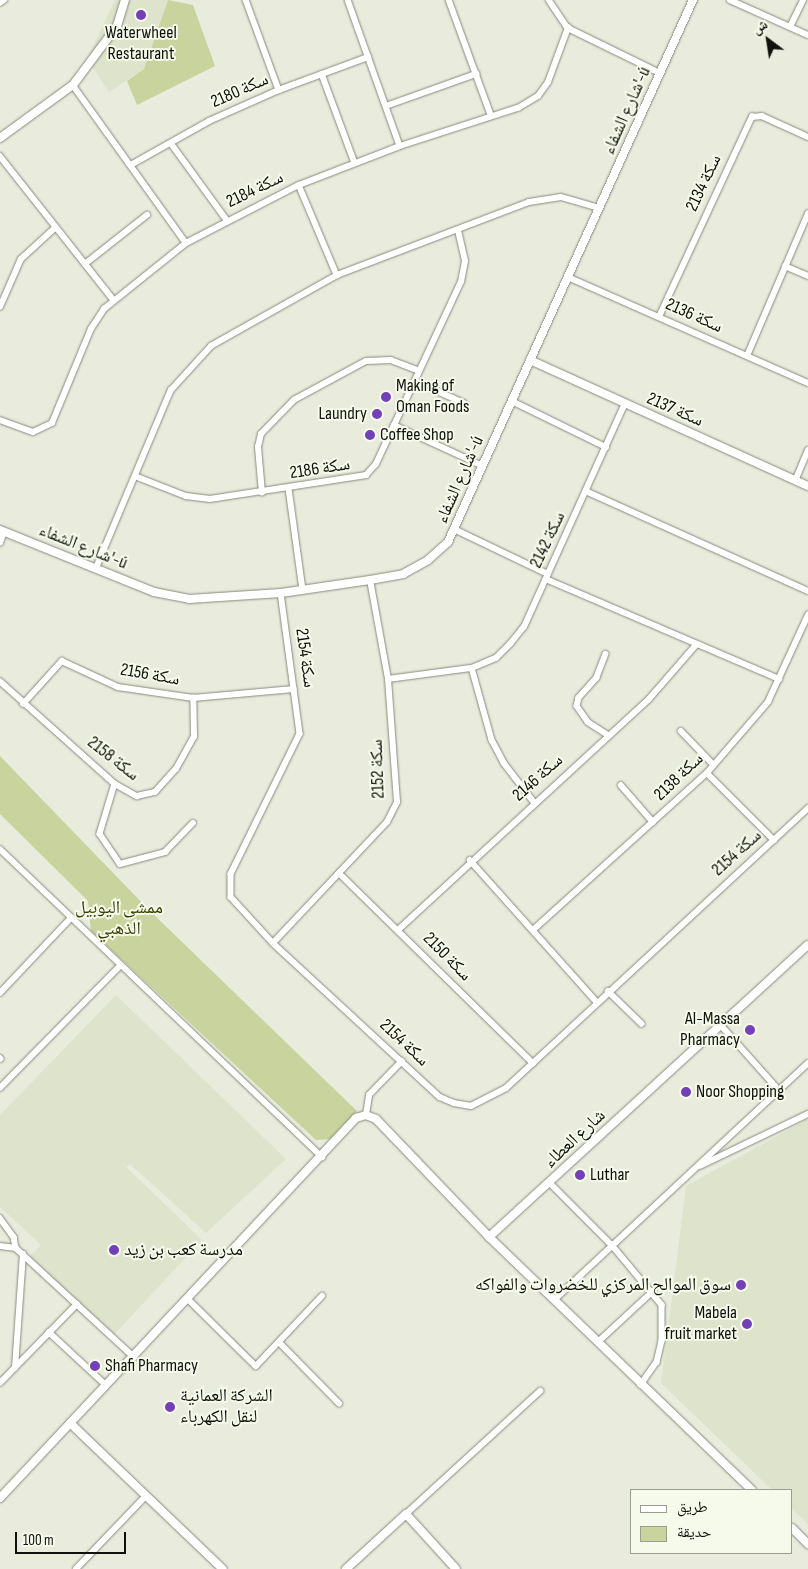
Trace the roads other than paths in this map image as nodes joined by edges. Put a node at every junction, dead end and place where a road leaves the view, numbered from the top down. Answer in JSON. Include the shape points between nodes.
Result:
{"nodes":[{"id":1,"x":4,"y":0,"type":"edge"},
{"id":2,"x":125,"y":0,"type":"edge"},
{"id":3,"x":246,"y":0,"type":"edge"},
{"id":4,"x":348,"y":0,"type":"edge"},
{"id":5,"x":449,"y":0,"type":"edge"},
{"id":6,"x":549,"y":0,"type":"edge"},
{"id":7,"x":693,"y":0,"type":"edge"},
{"id":8,"x":730,"y":0,"type":"edge"},
{"id":9,"x":803,"y":0,"type":"edge"},
{"id":10,"x":0,"y":3,"type":"edge"},
{"id":11,"x":790,"y":27,"type":"junction"},
{"id":12,"x":568,"y":28,"type":"junction"},
{"id":13,"x":808,"y":35,"type":"edge"},
{"id":14,"x":368,"y":57,"type":"junction"},
{"id":15,"x":660,"y":73,"type":"junction"},
{"id":16,"x":322,"y":74,"type":"junction"},
{"id":17,"x":476,"y":74,"type":"junction"},
{"id":18,"x":73,"y":85,"type":"junction"},
{"id":19,"x":279,"y":90,"type":"junction"},
{"id":20,"x":386,"y":106,"type":"junction"},
{"id":21,"x":491,"y":115,"type":"junction"},
{"id":22,"x":808,"y":137,"type":"edge"},
{"id":23,"x":0,"y":138,"type":"edge"},
{"id":24,"x":171,"y":143,"type":"junction"},
{"id":25,"x":400,"y":146,"type":"junction"},
{"id":26,"x":0,"y":156,"type":"edge"},
{"id":27,"x":355,"y":163,"type":"junction"},
{"id":28,"x":130,"y":166,"type":"junction"},
{"id":29,"x":299,"y":185,"type":"junction"},
{"id":30,"x":599,"y":208,"type":"junction"},
{"id":31,"x":808,"y":214,"type":"edge"},
{"id":32,"x":148,"y":215,"type":"dead end"},
{"id":33,"x":227,"y":220,"type":"junction"},
{"id":34,"x":55,"y":228,"type":"junction"},
{"id":35,"x":458,"y":231,"type":"junction"},
{"id":36,"x":186,"y":243,"type":"junction"},
{"id":37,"x":85,"y":264,"type":"junction"},
{"id":38,"x":786,"y":266,"type":"junction"},
{"id":39,"x":337,"y":275,"type":"junction"},
{"id":40,"x":808,"y":276,"type":"edge"},
{"id":41,"x":568,"y":277,"type":"junction"},
{"id":42,"x":113,"y":299,"type":"junction"},
{"id":43,"x":0,"y":307,"type":"edge"},
{"id":44,"x":659,"y":317,"type":"junction"},
{"id":45,"x":747,"y":356,"type":"junction"},
{"id":46,"x":530,"y":360,"type":"junction"},
{"id":47,"x":419,"y":371,"type":"junction"},
{"id":48,"x":415,"y":381,"type":"junction"},
{"id":49,"x":808,"y":383,"type":"edge"},
{"id":50,"x":512,"y":401,"type":"junction"},
{"id":51,"x":464,"y":403,"type":"dead end"},
{"id":52,"x":625,"y":403,"type":"junction"},
{"id":53,"x":0,"y":420,"type":"edge"},
{"id":54,"x":394,"y":425,"type":"junction"},
{"id":55,"x":606,"y":447,"type":"junction"},
{"id":56,"x":808,"y":451,"type":"edge"},
{"id":57,"x":483,"y":466,"type":"junction"},
{"id":58,"x":136,"y":476,"type":"junction"},
{"id":59,"x":795,"y":480,"type":"junction"},
{"id":60,"x":808,"y":486,"type":"edge"},
{"id":61,"x":289,"y":489,"type":"junction"},
{"id":62,"x":262,"y":492,"type":"junction"},
{"id":63,"x":588,"y":492,"type":"junction"},
{"id":64,"x":454,"y":529,"type":"junction"},
{"id":65,"x":2,"y":531,"type":"edge"},
{"id":66,"x":0,"y":543,"type":"edge"},
{"id":67,"x":96,"y":568,"type":"junction"},
{"id":68,"x":547,"y":576,"type":"junction"},
{"id":69,"x":370,"y":580,"type":"junction"},
{"id":70,"x":303,"y":590,"type":"junction"},
{"id":71,"x":808,"y":591,"type":"edge"},
{"id":72,"x":281,"y":593,"type":"junction"},
{"id":73,"x":808,"y":615,"type":"edge"},
{"id":74,"x":696,"y":645,"type":"junction"},
{"id":75,"x":606,"y":654,"type":"dead end"},
{"id":76,"x":472,"y":668,"type":"junction"},
{"id":77,"x":388,"y":678,"type":"junction"},
{"id":78,"x":779,"y":679,"type":"junction"},
{"id":79,"x":0,"y":682,"type":"edge"},
{"id":80,"x":294,"y":689,"type":"junction"},
{"id":81,"x":193,"y":698,"type":"junction"},
{"id":82,"x":23,"y":704,"type":"junction"},
{"id":83,"x":680,"y":731,"type":"dead end"},
{"id":84,"x":608,"y":736,"type":"junction"},
{"id":85,"x":714,"y":765,"type":"junction"},
{"id":86,"x":707,"y":773,"type":"junction"},
{"id":87,"x":115,"y":784,"type":"junction"},
{"id":88,"x":621,"y":785,"type":"dead end"},
{"id":89,"x":534,"y":802,"type":"junction"},
{"id":90,"x":808,"y":808,"type":"edge"},
{"id":91,"x":653,"y":822,"type":"junction"},
{"id":92,"x":193,"y":823,"type":"dead end"},
{"id":93,"x":774,"y":840,"type":"junction"},
{"id":94,"x":0,"y":849,"type":"edge"},
{"id":95,"x":470,"y":860,"type":"junction"},
{"id":96,"x":339,"y":873,"type":"junction"},
{"id":97,"x":71,"y":918,"type":"junction"},
{"id":98,"x":398,"y":930,"type":"junction"},
{"id":99,"x":533,"y":930,"type":"junction"},
{"id":100,"x":273,"y":943,"type":"junction"},
{"id":101,"x":808,"y":945,"type":"edge"},
{"id":102,"x":120,"y":966,"type":"junction"},
{"id":103,"x":608,"y":991,"type":"junction"},
{"id":104,"x":0,"y":993,"type":"edge"},
{"id":105,"x":596,"y":1002,"type":"junction"},
{"id":106,"x":642,"y":1024,"type":"dead end"},
{"id":107,"x":720,"y":1026,"type":"junction"},
{"id":108,"x":402,"y":1061,"type":"junction"},
{"id":109,"x":533,"y":1063,"type":"junction"},
{"id":110,"x":808,"y":1063,"type":"edge"},
{"id":111,"x":0,"y":1088,"type":"edge"},
{"id":112,"x":779,"y":1090,"type":"junction"},
{"id":113,"x":808,"y":1114,"type":"edge"},
{"id":114,"x":366,"y":1115,"type":"junction"},
{"id":115,"x":322,"y":1157,"type":"junction"},
{"id":116,"x":694,"y":1168,"type":"junction"},
{"id":117,"x":550,"y":1183,"type":"junction"},
{"id":118,"x":0,"y":1218,"type":"edge"},
{"id":119,"x":489,"y":1237,"type":"junction"},
{"id":120,"x":612,"y":1245,"type":"junction"},
{"id":121,"x":0,"y":1246,"type":"edge"},
{"id":122,"x":16,"y":1248,"type":"junction"},
{"id":123,"x":23,"y":1254,"type":"junction"},
{"id":124,"x":653,"y":1291,"type":"junction"},
{"id":125,"x":322,"y":1296,"type":"dead end"},
{"id":126,"x":189,"y":1300,"type":"junction"},
{"id":127,"x":554,"y":1300,"type":"junction"},
{"id":128,"x":76,"y":1304,"type":"junction"},
{"id":129,"x":49,"y":1332,"type":"junction"},
{"id":130,"x":279,"y":1342,"type":"junction"},
{"id":131,"x":598,"y":1342,"type":"junction"},
{"id":132,"x":134,"y":1357,"type":"junction"},
{"id":133,"x":15,"y":1368,"type":"junction"},
{"id":134,"x":0,"y":1383,"type":"edge"},
{"id":135,"x":106,"y":1385,"type":"junction"},
{"id":136,"x":641,"y":1385,"type":"junction"},
{"id":137,"x":540,"y":1391,"type":"dead end"},
{"id":138,"x":339,"y":1403,"type":"dead end"},
{"id":139,"x":70,"y":1423,"type":"junction"},
{"id":140,"x":751,"y":1489,"type":"edge"},
{"id":141,"x":146,"y":1496,"type":"junction"},
{"id":142,"x":0,"y":1498,"type":"edge"},
{"id":143,"x":406,"y":1514,"type":"junction"},
{"id":144,"x":793,"y":1529,"type":"edge"},
{"id":145,"x":808,"y":1544,"type":"edge"},
{"id":146,"x":78,"y":1568,"type":"edge"},
{"id":147,"x":223,"y":1569,"type":"edge"},
{"id":148,"x":346,"y":1569,"type":"edge"},
{"id":149,"x":456,"y":1569,"type":"edge"}],
"edges":[{"from":1,"to":10,"type":"street"},
{"from":2,"to":18,"type":"street","via":[[117,26]]},
{"from":3,"to":19,"type":"street"},
{"from":4,"to":14,"type":"street"},
{"from":5,"to":17,"type":"street"},
{"from":6,"to":12,"type":"street"},
{"from":7,"to":15,"type":"street","name":"شارع الشفاء'-ú"},
{"from":8,"to":11,"type":"street"},
{"from":9,"to":11,"type":"street"},
{"from":11,"to":13,"type":"street"},
{"from":12,"to":15,"type":"street"},
{"from":12,"to":21,"type":"street","name":"سكة 2184","via":[[548,82],[538,96],[518,108]]},
{"from":14,"to":16,"type":"street","name":"سكة 2180"},
{"from":14,"to":20,"type":"street"},
{"from":15,"to":30,"type":"street","name":"شارع الشفاء'-ú"},
{"from":16,"to":19,"type":"street","name":"سكة 2180"},
{"from":16,"to":27,"type":"street"},
{"from":17,"to":20,"type":"street"},
{"from":17,"to":21,"type":"street"},
{"from":18,"to":23,"type":"street"},
{"from":18,"to":28,"type":"street"},
{"from":19,"to":24,"type":"street","name":"سكة 2180"},
{"from":20,"to":25,"type":"street"},
{"from":21,"to":25,"type":"street","name":"سكة 2184"},
{"from":22,"to":44,"type":"street","name":"سكة 2134","via":[[762,116],[752,117]]},
{"from":24,"to":28,"type":"street","name":"سكة 2180"},
{"from":24,"to":33,"type":"street"},
{"from":25,"to":27,"type":"street","name":"سكة 2184"},
{"from":26,"to":34,"type":"street"},
{"from":27,"to":29,"type":"street","name":"سكة 2184"},
{"from":28,"to":36,"type":"street"},
{"from":29,"to":33,"type":"street","name":"سكة 2184"},
{"from":29,"to":39,"type":"street"},
{"from":30,"to":35,"type":"street","via":[[553,198],[529,202]]},
{"from":30,"to":41,"type":"street","name":"شارع الشفاء'-ú"},
{"from":31,"to":38,"type":"street"},
{"from":32,"to":37,"type":"street"},
{"from":33,"to":36,"type":"street","name":"سكة 2184"},
{"from":34,"to":37,"type":"street"},
{"from":34,"to":43,"type":"street","via":[[21,259]]},
{"from":35,"to":39,"type":"street"},
{"from":35,"to":47,"type":"street","name":"سكة 2186","via":[[465,261],[463,277]]},
{"from":36,"to":42,"type":"street","name":"سكة 2184"},
{"from":37,"to":42,"type":"street"},
{"from":38,"to":40,"type":"street"},
{"from":38,"to":45,"type":"street"},
{"from":39,"to":58,"type":"street","via":[[211,346],[170,390]]},
{"from":41,"to":44,"type":"street","name":"سكة 2136"},
{"from":41,"to":46,"type":"street","name":"شارع الشفاء'-ú"},
{"from":42,"to":53,"type":"street","name":"سكة 2184","via":[[91,329],[52,423],[33,432]]},
{"from":44,"to":45,"type":"street","name":"سكة 2136"},
{"from":45,"to":49,"type":"street","name":"سكة 2136"},
{"from":46,"to":50,"type":"street","name":"شارع الشفاء'-ú"},
{"from":46,"to":52,"type":"street","name":"سكة 2137"},
{"from":47,"to":48,"type":"street","name":"سكة 2186"},
{"from":47,"to":62,"type":"street","via":[[390,360],[366,361],[294,400],[261,434],[258,447]]},
{"from":48,"to":51,"type":"street"},
{"from":48,"to":54,"type":"street","name":"سكة 2186"},
{"from":50,"to":55,"type":"street"},
{"from":50,"to":57,"type":"street","name":"شارع الشفاء'-ú"},
{"from":52,"to":55,"type":"street","name":"سكة 2142"},
{"from":52,"to":59,"type":"street","name":"سكة 2137"},
{"from":54,"to":57,"type":"street"},
{"from":54,"to":61,"type":"street","name":"سكة 2186","via":[[376,464],[366,476]]},
{"from":55,"to":63,"type":"street","name":"سكة 2142"},
{"from":56,"to":59,"type":"street"},
{"from":57,"to":64,"type":"street","name":"شارع الشفاء'-ú"},
{"from":58,"to":62,"type":"street","name":"سكة 2186","via":[[194,498]]},
{"from":58,"to":67,"type":"street"},
{"from":59,"to":60,"type":"street","name":"سكة 2137"},
{"from":61,"to":62,"type":"street","name":"سكة 2186"},
{"from":61,"to":70,"type":"street"},
{"from":63,"to":68,"type":"street","name":"سكة 2142"},
{"from":63,"to":71,"type":"street"},
{"from":64,"to":68,"type":"street"},
{"from":64,"to":69,"type":"street","name":"شارع الشفاء'-ú","via":[[448,542],[428,560],[403,574]]},
{"from":65,"to":66,"type":"street"},
{"from":65,"to":67,"type":"street","name":"شارع الشفاء'-ú"},
{"from":67,"to":72,"type":"street","name":"شارع الشفاء'-ú","via":[[154,592],[189,599]]},
{"from":68,"to":74,"type":"street"},
{"from":68,"to":76,"type":"street","name":"سكة 2142","via":[[519,632],[496,658]]},
{"from":69,"to":70,"type":"street","name":"شارع الشفاء'-ú"},
{"from":69,"to":77,"type":"street","name":"سكة 2152"},
{"from":70,"to":72,"type":"street","name":"شارع الشفاء'-ú"},
{"from":72,"to":80,"type":"street","name":"سكة 2154"},
{"from":73,"to":78,"type":"street","name":"سكة 2138"},
{"from":74,"to":78,"type":"street"},
{"from":74,"to":84,"type":"street","name":"سكة 2146"},
{"from":75,"to":84,"type":"street","via":[[597,678],[579,698],[577,706],[588,722]]},
{"from":76,"to":77,"type":"street","name":"سكة 2142"},
{"from":76,"to":89,"type":"street","via":[[492,740],[504,763]]},
{"from":77,"to":96,"type":"street","name":"سكة 2152","via":[[397,802],[387,822]]},
{"from":78,"to":85,"type":"street","name":"سكة 2138","via":[[768,702]]},
{"from":79,"to":82,"type":"street","name":"سكة 2158"},
{"from":80,"to":81,"type":"street","name":"سكة 2156"},
{"from":80,"to":100,"type":"street","name":"سكة 2154","via":[[300,734],[231,874],[231,897]]},
{"from":81,"to":82,"type":"street","name":"سكة 2156","via":[[118,688],[62,661]]},
{"from":81,"to":87,"type":"street","name":"سكة 2158","via":[[194,736],[176,769],[154,792],[137,796]]},
{"from":82,"to":87,"type":"street","name":"سكة 2158"},
{"from":83,"to":85,"type":"street"},
{"from":84,"to":89,"type":"street","name":"سكة 2146"},
{"from":85,"to":86,"type":"street","name":"سكة 2138"},
{"from":86,"to":91,"type":"street","name":"سكة 2138"},
{"from":86,"to":93,"type":"street"},
{"from":87,"to":92,"type":"street","via":[[100,834],[120,864],[165,852]]},
{"from":88,"to":91,"type":"street"},
{"from":89,"to":95,"type":"street","name":"سكة 2146"},
{"from":90,"to":93,"type":"street","name":"سكة 2154"},
{"from":91,"to":99,"type":"street","name":"سكة 2138"},
{"from":93,"to":103,"type":"street","name":"سكة 2154"},
{"from":94,"to":97,"type":"street"},
{"from":95,"to":98,"type":"street","name":"سكة 2146"},
{"from":95,"to":99,"type":"street"},
{"from":96,"to":98,"type":"street","name":"سكة 2150"},
{"from":96,"to":100,"type":"street","name":"سكة 2152"},
{"from":97,"to":102,"type":"street"},
{"from":97,"to":104,"type":"street"},
{"from":98,"to":109,"type":"street","name":"سكة 2150"},
{"from":99,"to":105,"type":"street"},
{"from":100,"to":108,"type":"street","name":"سكة 2154"},
{"from":101,"to":107,"type":"street","name":"شارع العطاء"},
{"from":102,"to":111,"type":"street"},
{"from":102,"to":115,"type":"street"},
{"from":103,"to":105,"type":"street","name":"سكة 2154"},
{"from":103,"to":106,"type":"street"},
{"from":105,"to":109,"type":"street","name":"سكة 2154"},
{"from":107,"to":112,"type":"street"},
{"from":107,"to":117,"type":"street","name":"شارع العطاء"},
{"from":108,"to":109,"type":"street","name":"سكة 2154","via":[[440,1097],[471,1106],[506,1088]]},
{"from":108,"to":114,"type":"street","via":[[369,1095]]},
{"from":110,"to":112,"type":"street"},
{"from":112,"to":116,"type":"street"},
{"from":113,"to":116,"type":"street"},
{"from":114,"to":115,"type":"street","via":[[356,1118]]},
{"from":114,"to":119,"type":"street","via":[[376,1119]]},
{"from":115,"to":126,"type":"street"},
{"from":116,"to":120,"type":"street"},
{"from":117,"to":119,"type":"street","name":"شارع العطاء"},
{"from":117,"to":120,"type":"street"},
{"from":118,"to":122,"type":"street","via":[[14,1238]]},
{"from":119,"to":127,"type":"street"},
{"from":120,"to":124,"type":"street"},
{"from":120,"to":127,"type":"street"},
{"from":121,"to":122,"type":"street"},
{"from":122,"to":123,"type":"street"},
{"from":123,"to":128,"type":"street"},
{"from":123,"to":133,"type":"street"},
{"from":124,"to":131,"type":"street"},
{"from":124,"to":136,"type":"street","via":[[664,1316],[662,1341],[657,1362]]},
{"from":125,"to":130,"type":"street"},
{"from":126,"to":130,"type":"street","via":[[256,1366]]},
{"from":126,"to":132,"type":"street"},
{"from":127,"to":131,"type":"street"},
{"from":128,"to":129,"type":"street"},
{"from":128,"to":132,"type":"street"},
{"from":129,"to":133,"type":"street"},
{"from":129,"to":135,"type":"street"},
{"from":130,"to":138,"type":"street"},
{"from":131,"to":136,"type":"street"},
{"from":132,"to":135,"type":"street"},
{"from":133,"to":134,"type":"street"},
{"from":135,"to":139,"type":"street"},
{"from":136,"to":140,"type":"street"},
{"from":137,"to":143,"type":"street"},
{"from":139,"to":141,"type":"street"},
{"from":139,"to":142,"type":"street"},
{"from":141,"to":146,"type":"street"},
{"from":141,"to":147,"type":"street"},
{"from":143,"to":148,"type":"street"},
{"from":143,"to":149,"type":"street"},
{"from":144,"to":145,"type":"street"}]}
